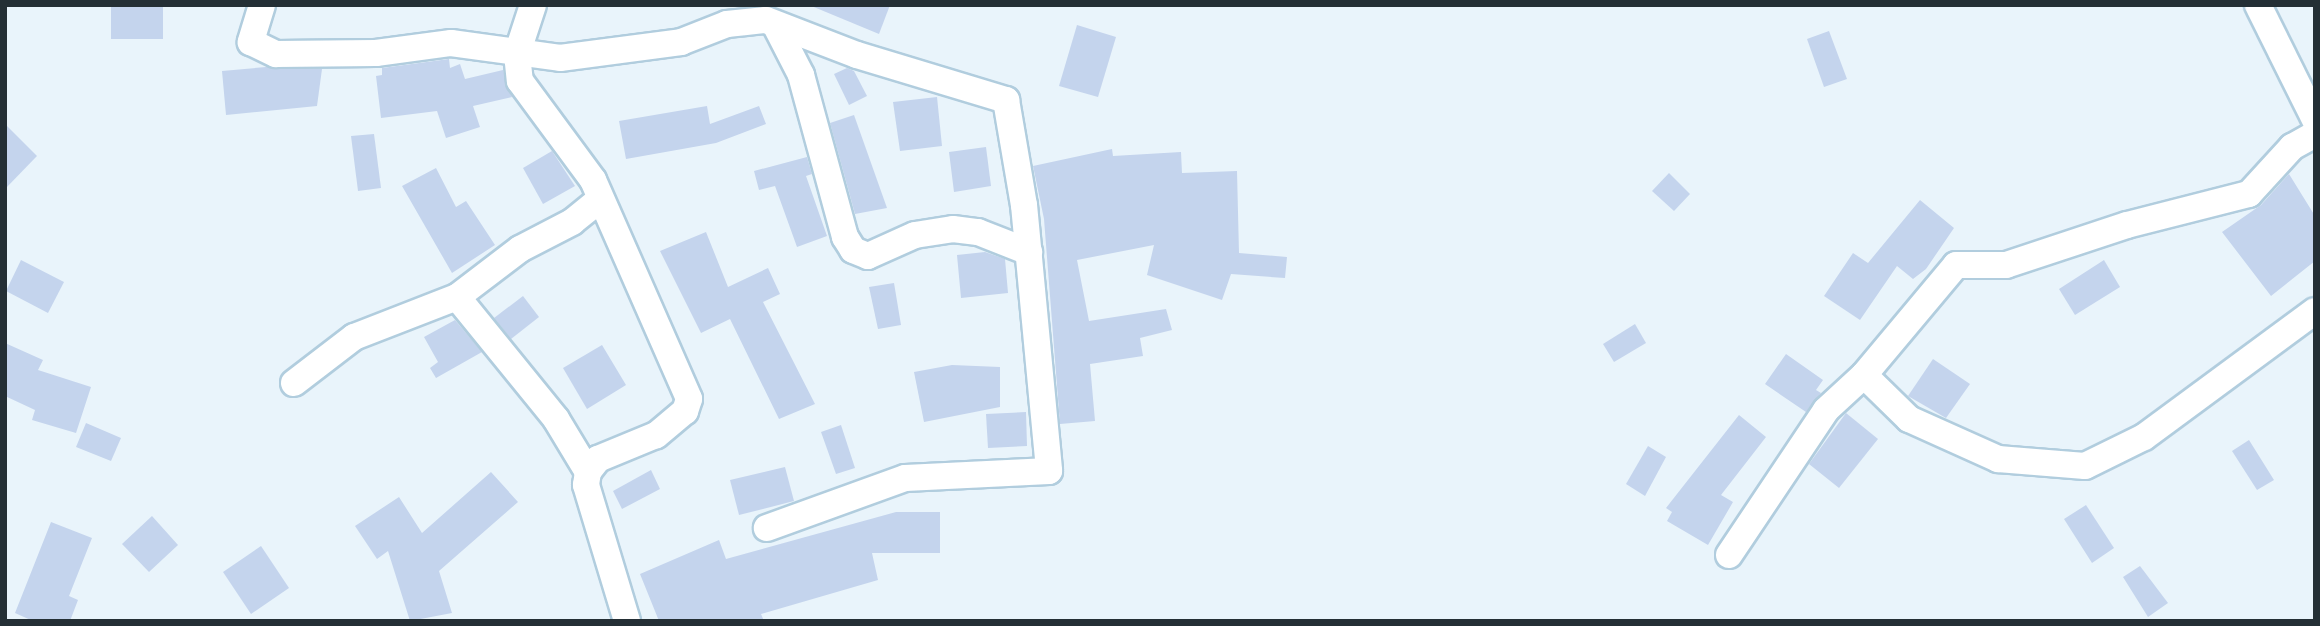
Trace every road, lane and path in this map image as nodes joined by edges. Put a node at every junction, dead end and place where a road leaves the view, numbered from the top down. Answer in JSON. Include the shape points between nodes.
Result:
{"nodes":[{"id":1,"x":262,"y":5,"type":"edge"},
{"id":2,"x":533,"y":5,"type":"edge"},
{"id":3,"x":2258,"y":5,"type":"edge"},
{"id":4,"x":777,"y":28,"type":"junction"},
{"id":5,"x":517,"y":54,"type":"junction"},
{"id":6,"x":2315,"y":120,"type":"edge"},
{"id":7,"x":2315,"y":135,"type":"edge"},
{"id":8,"x":600,"y":199,"type":"junction"},
{"id":9,"x":1029,"y":251,"type":"junction"},
{"id":10,"x":457,"y":297,"type":"junction"},
{"id":11,"x":2315,"y":311,"type":"edge"},
{"id":12,"x":1864,"y":375,"type":"junction"},
{"id":13,"x":294,"y":383,"type":"dead end"},
{"id":14,"x":588,"y":472,"type":"junction"},
{"id":15,"x":767,"y":528,"type":"dead end"},
{"id":16,"x":1729,"y":555,"type":"dead end"},
{"id":17,"x":627,"y":621,"type":"edge"}],
"edges":[{"from":1,"to":5,"type":"street","via":[[251,42],[276,54],[376,53],[451,43]]},
{"from":2,"to":5,"type":"street"},
{"from":3,"to":6,"type":"street"},
{"from":4,"to":5,"type":"street","via":[[750,19],[681,42],[560,58]]},
{"from":4,"to":9,"type":"street","via":[[1006,100]]},
{"from":4,"to":9,"type":"street","via":[[801,75],[845,237],[853,250],[869,256],[915,234],[953,229],[978,232]]},
{"from":5,"to":8,"type":"street","via":[[520,81],[532,105],[574,152]]},
{"from":7,"to":12,"type":"street","via":[[2292,147],[2249,194],[2127,225],[2006,265],[1956,265]]},
{"from":8,"to":10,"type":"street","via":[[572,222],[520,248]]},
{"from":8,"to":14,"type":"street","via":[[645,289],[689,399],[685,411],[656,435],[598,458]]},
{"from":9,"to":15,"type":"street","via":[[1049,471],[905,478]]},
{"from":10,"to":13,"type":"street","via":[[354,337]]},
{"from":10,"to":14,"type":"street","via":[[556,419]]},
{"from":11,"to":12,"type":"street","via":[[2144,437],[2085,466],[1998,459],[1909,419]]},
{"from":12,"to":16,"type":"street","via":[[1826,410]]},
{"from":14,"to":17,"type":"street","via":[[586,485]]}]}
